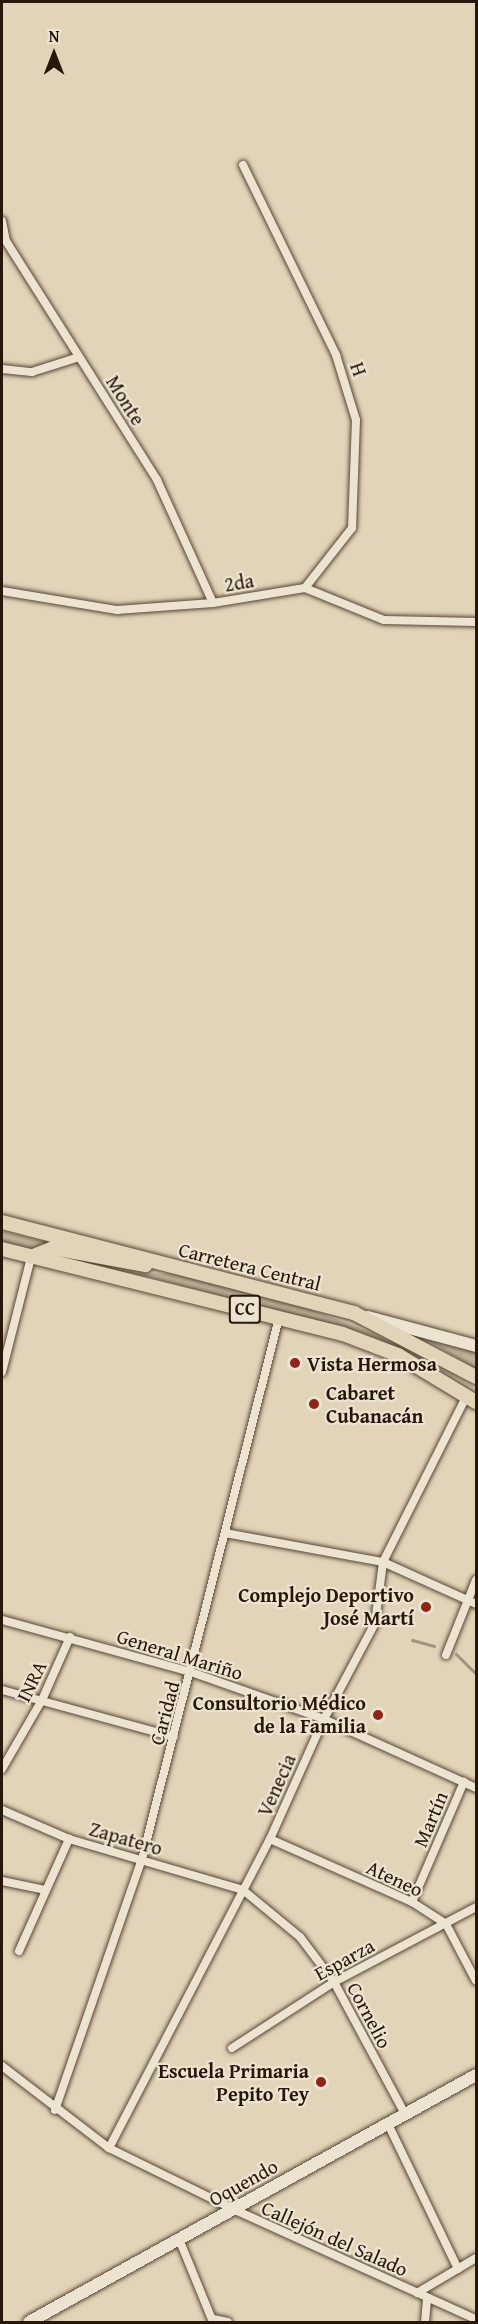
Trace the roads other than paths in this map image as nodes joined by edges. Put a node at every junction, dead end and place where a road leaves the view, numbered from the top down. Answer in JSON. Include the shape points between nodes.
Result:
{"nodes":[{"id":1,"x":243,"y":165,"type":"dead end"},
{"id":2,"x":2,"y":221,"type":"edge"},
{"id":3,"x":79,"y":357,"type":"junction"},
{"id":4,"x":2,"y":369,"type":"edge"},
{"id":5,"x":305,"y":588,"type":"junction"},
{"id":6,"x":2,"y":591,"type":"edge"},
{"id":7,"x":213,"y":603,"type":"junction"},
{"id":8,"x":477,"y":622,"type":"edge"},
{"id":9,"x":2,"y":1215,"type":"edge"},
{"id":10,"x":2,"y":1222,"type":"edge"},
{"id":11,"x":15,"y":1225,"type":"junction"},
{"id":12,"x":2,"y":1249,"type":"edge"},
{"id":13,"x":30,"y":1257,"type":"junction"},
{"id":14,"x":171,"y":1266,"type":"junction"},
{"id":15,"x":354,"y":1313,"type":"junction"},
{"id":16,"x":279,"y":1318,"type":"junction"},
{"id":17,"x":477,"y":1346,"type":"edge"},
{"id":18,"x":398,"y":1355,"type":"junction"},
{"id":19,"x":2,"y":1372,"type":"edge"},
{"id":20,"x":477,"y":1377,"type":"edge"},
{"id":21,"x":477,"y":1384,"type":"edge"},
{"id":22,"x":472,"y":1398,"type":"edge"},
{"id":23,"x":225,"y":1533,"type":"junction"},
{"id":24,"x":383,"y":1562,"type":"junction"},
{"id":25,"x":477,"y":1580,"type":"edge"},
{"id":26,"x":466,"y":1600,"type":"junction"},
{"id":27,"x":477,"y":1604,"type":"edge"},
{"id":28,"x":2,"y":1620,"type":"edge"},
{"id":29,"x":70,"y":1637,"type":"junction"},
{"id":30,"x":446,"y":1655,"type":"dead end"},
{"id":31,"x":191,"y":1672,"type":"junction"},
{"id":32,"x":2,"y":1690,"type":"edge"},
{"id":33,"x":42,"y":1700,"type":"junction"},
{"id":34,"x":324,"y":1719,"type":"junction"},
{"id":35,"x":174,"y":1737,"type":"junction"},
{"id":36,"x":2,"y":1769,"type":"edge"},
{"id":37,"x":464,"y":1782,"type":"junction"},
{"id":38,"x":477,"y":1788,"type":"edge"},
{"id":39,"x":2,"y":1810,"type":"edge"},
{"id":40,"x":69,"y":1839,"type":"junction"},
{"id":41,"x":270,"y":1839,"type":"junction"},
{"id":42,"x":142,"y":1859,"type":"junction"},
{"id":43,"x":2,"y":1881,"type":"edge"},
{"id":44,"x":46,"y":1890,"type":"junction"},
{"id":45,"x":243,"y":1890,"type":"junction"},
{"id":46,"x":412,"y":1902,"type":"junction"},
{"id":47,"x":477,"y":1907,"type":"edge"},
{"id":48,"x":446,"y":1924,"type":"junction"},
{"id":49,"x":19,"y":1951,"type":"dead end"},
{"id":50,"x":477,"y":1981,"type":"edge"},
{"id":51,"x":334,"y":1982,"type":"junction"},
{"id":52,"x":232,"y":2048,"type":"dead end"},
{"id":53,"x":2,"y":2066,"type":"edge"},
{"id":54,"x":477,"y":2075,"type":"edge"},
{"id":55,"x":55,"y":2110,"type":"junction"},
{"id":56,"x":405,"y":2114,"type":"junction"},
{"id":57,"x":388,"y":2124,"type":"junction"},
{"id":58,"x":110,"y":2148,"type":"junction"},
{"id":59,"x":233,"y":2209,"type":"junction"},
{"id":60,"x":179,"y":2239,"type":"junction"},
{"id":61,"x":477,"y":2258,"type":"edge"},
{"id":62,"x":458,"y":2269,"type":"junction"},
{"id":63,"x":417,"y":2293,"type":"junction"},
{"id":64,"x":427,"y":2298,"type":"junction"},
{"id":65,"x":477,"y":2319,"type":"edge"},
{"id":66,"x":213,"y":2321,"type":"edge"},
{"id":67,"x":28,"y":2322,"type":"edge"},
{"id":68,"x":228,"y":2322,"type":"edge"},
{"id":69,"x":425,"y":2322,"type":"edge"}],
"edges":[{"from":1,"to":5,"type":"street","name":"H","via":[[336,355],[356,420],[352,528]]},
{"from":2,"to":3,"type":"street","name":"Monte","via":[[6,241]]},
{"from":3,"to":4,"type":"street","via":[[32,372]]},
{"from":3,"to":7,"type":"street","name":"Monte","via":[[157,480]]},
{"from":5,"to":7,"type":"street","name":"2da"},
{"from":5,"to":8,"type":"street","via":[[384,620]]},
{"from":6,"to":7,"type":"street","name":"2da","via":[[117,610]]},
{"from":9,"to":11,"type":"main road"},
{"from":10,"to":11,"type":"main road","name":"Carretera Central","number":"CC"},
{"from":11,"to":14,"type":"main road","name":"Carretera Central","number":"CC"},
{"from":12,"to":13,"type":"main road","number":"CC"},
{"from":13,"to":14,"type":"main road","via":[[53,1248],[123,1264]]},
{"from":13,"to":16,"type":"main road","number":"CC"},
{"from":13,"to":19,"type":"street"},
{"from":14,"to":15,"type":"main road","name":"Carretera Central","number":"CC"},
{"from":15,"to":17,"type":"street"},
{"from":15,"to":20,"type":"main road","name":"Carretera Central","number":"CC"},
{"from":16,"to":18,"type":"main road","number":"CC","via":[[343,1334]]},
{"from":16,"to":23,"type":"street","name":"Caridad"},
{"from":18,"to":21,"type":"main road","via":[[458,1383]]},
{"from":18,"to":22,"type":"main road","number":"CC"},
{"from":22,"to":24,"type":"street","name":"Venecia"},
{"from":23,"to":24,"type":"street"},
{"from":23,"to":31,"type":"street","name":"Caridad"},
{"from":24,"to":26,"type":"street"},
{"from":24,"to":34,"type":"street","name":"Venecia","via":[[375,1623]]},
{"from":25,"to":26,"type":"street"},
{"from":26,"to":27,"type":"street"},
{"from":26,"to":30,"type":"street"},
{"from":28,"to":29,"type":"street","name":"General Mariño"},
{"from":29,"to":31,"type":"street","name":"General Mariño"},
{"from":29,"to":33,"type":"street","name":"INRA"},
{"from":31,"to":34,"type":"street","name":"General Mariño"},
{"from":31,"to":35,"type":"street","name":"Caridad"},
{"from":32,"to":33,"type":"street"},
{"from":33,"to":35,"type":"street"},
{"from":33,"to":36,"type":"street","name":"INRA"},
{"from":34,"to":37,"type":"street","name":"General Mariño"},
{"from":34,"to":41,"type":"street","name":"Venecia"},
{"from":35,"to":42,"type":"street","name":"Caridad"},
{"from":37,"to":38,"type":"street","name":"General Mariño"},
{"from":37,"to":46,"type":"street","name":"Martín"},
{"from":39,"to":40,"type":"street","name":"Zapatero"},
{"from":40,"to":42,"type":"street","name":"Zapatero"},
{"from":40,"to":44,"type":"street"},
{"from":41,"to":45,"type":"street","name":"Venecia"},
{"from":41,"to":46,"type":"street","name":"Ateneo"},
{"from":42,"to":45,"type":"street","name":"Zapatero"},
{"from":42,"to":55,"type":"street","name":"Caridad"},
{"from":43,"to":44,"type":"street"},
{"from":44,"to":49,"type":"street"},
{"from":45,"to":51,"type":"street","name":"Cornelio","via":[[300,1937]]},
{"from":45,"to":58,"type":"street","name":"Venecia"},
{"from":46,"to":48,"type":"street","name":"Ateneo"},
{"from":47,"to":48,"type":"street","name":"Esparza"},
{"from":48,"to":50,"type":"street","name":"Ateneo"},
{"from":48,"to":51,"type":"street","name":"Esparza"},
{"from":51,"to":52,"type":"street","name":"Esparza"},
{"from":51,"to":56,"type":"street","name":"Cornelio"},
{"from":53,"to":55,"type":"street","name":"Callejón del Salado"},
{"from":54,"to":56,"type":"street","name":"Oquendo"},
{"from":55,"to":58,"type":"street","name":"Callejón del Salado"},
{"from":56,"to":57,"type":"street","name":"Oquendo"},
{"from":57,"to":59,"type":"street","name":"Oquendo"},
{"from":57,"to":62,"type":"street"},
{"from":58,"to":59,"type":"street","name":"Callejón del Salado"},
{"from":59,"to":60,"type":"street","name":"Oquendo"},
{"from":59,"to":63,"type":"street","name":"Callejón del Salado"},
{"from":60,"to":66,"type":"street"},
{"from":60,"to":67,"type":"street","name":"Oquendo"},
{"from":61,"to":62,"type":"street"},
{"from":62,"to":63,"type":"street"},
{"from":63,"to":64,"type":"street","name":"Callejón del Salado"},
{"from":64,"to":65,"type":"street","name":"Callejón del Salado"},
{"from":64,"to":69,"type":"street"},
{"from":66,"to":68,"type":"street"}]}
